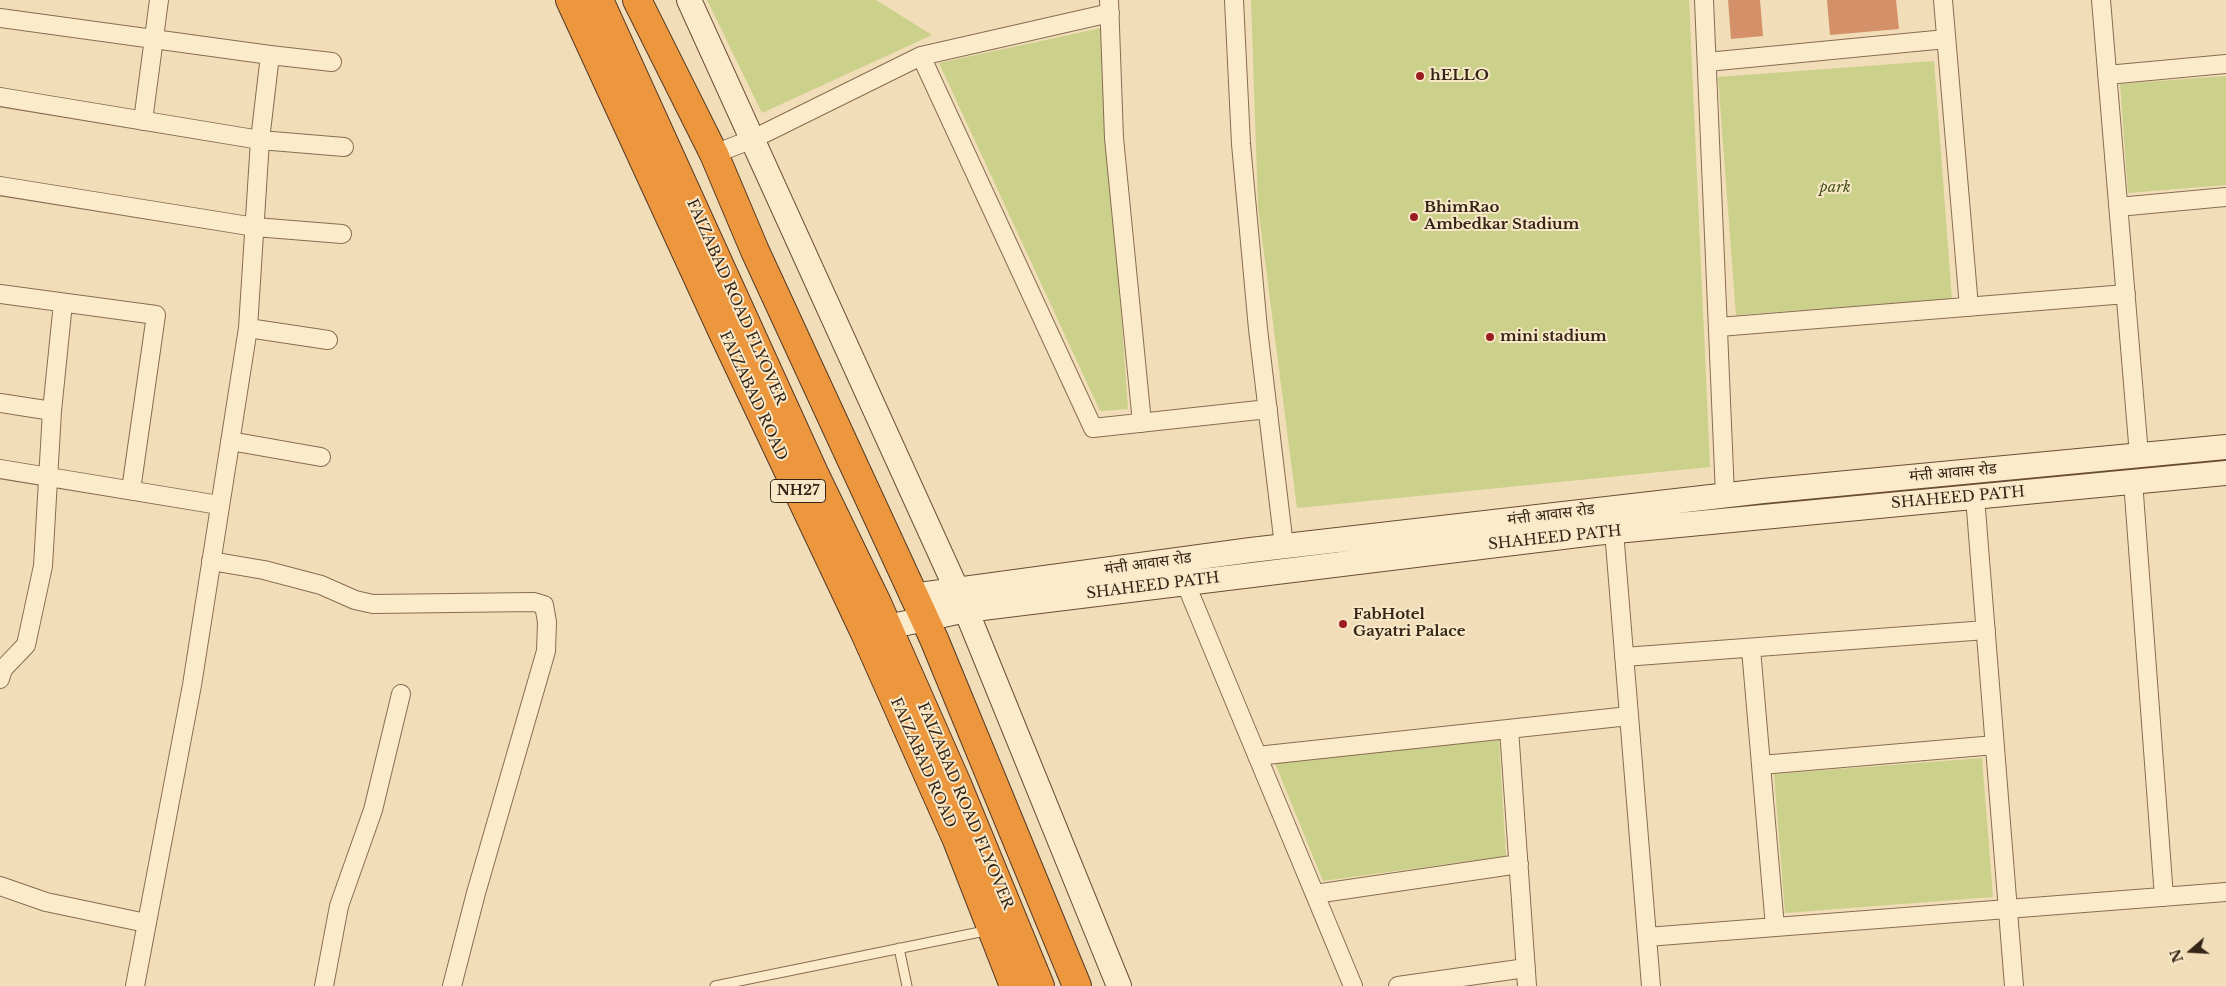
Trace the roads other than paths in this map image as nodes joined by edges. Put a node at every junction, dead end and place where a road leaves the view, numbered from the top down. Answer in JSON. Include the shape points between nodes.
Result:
{"nodes":[{"id":1,"x":160,"y":0,"type":"edge"},
{"id":2,"x":570,"y":0,"type":"edge"},
{"id":3,"x":598,"y":0,"type":"edge"},
{"id":4,"x":637,"y":0,"type":"edge"},
{"id":5,"x":689,"y":0,"type":"edge"},
{"id":6,"x":1234,"y":0,"type":"edge"},
{"id":7,"x":1704,"y":0,"type":"edge"},
{"id":8,"x":1943,"y":0,"type":"edge"},
{"id":9,"x":2101,"y":0,"type":"edge"},
{"id":10,"x":1109,"y":6,"type":"edge"},
{"id":11,"x":0,"y":18,"type":"edge"},
{"id":12,"x":1946,"y":39,"type":"junction"},
{"id":13,"x":154,"y":40,"type":"junction"},
{"id":14,"x":270,"y":55,"type":"junction"},
{"id":15,"x":921,"y":56,"type":"junction"},
{"id":16,"x":332,"y":62,"type":"dead end"},
{"id":17,"x":1707,"y":62,"type":"junction"},
{"id":18,"x":2226,"y":64,"type":"edge"},
{"id":19,"x":2108,"y":75,"type":"junction"},
{"id":20,"x":0,"y":97,"type":"edge"},
{"id":21,"x":143,"y":121,"type":"junction"},
{"id":22,"x":753,"y":138,"type":"junction"},
{"id":23,"x":260,"y":140,"type":"junction"},
{"id":24,"x":344,"y":147,"type":"dead end"},
{"id":25,"x":714,"y":154,"type":"junction"},
{"id":26,"x":0,"y":186,"type":"edge"},
{"id":27,"x":2226,"y":197,"type":"edge"},
{"id":28,"x":2118,"y":207,"type":"junction"},
{"id":29,"x":255,"y":227,"type":"junction"},
{"id":30,"x":342,"y":234,"type":"dead end"},
{"id":31,"x":0,"y":294,"type":"edge"},
{"id":32,"x":2126,"y":294,"type":"junction"},
{"id":33,"x":63,"y":303,"type":"junction"},
{"id":34,"x":1969,"y":307,"type":"junction"},
{"id":35,"x":1719,"y":327,"type":"junction"},
{"id":36,"x":248,"y":328,"type":"junction"},
{"id":37,"x":328,"y":340,"type":"dead end"},
{"id":38,"x":0,"y":403,"type":"edge"},
{"id":39,"x":1268,"y":409,"type":"junction"},
{"id":40,"x":52,"y":411,"type":"junction"},
{"id":41,"x":1142,"y":423,"type":"junction"},
{"id":42,"x":230,"y":441,"type":"junction"},
{"id":43,"x":2226,"y":447,"type":"edge"},
{"id":44,"x":321,"y":456,"type":"dead end"},
{"id":45,"x":2139,"y":456,"type":"junction"},
{"id":46,"x":0,"y":469,"type":"edge"},
{"id":47,"x":2226,"y":473,"type":"edge"},
{"id":48,"x":49,"y":478,"type":"junction"},
{"id":49,"x":2133,"y":482,"type":"junction"},
{"id":50,"x":131,"y":490,"type":"junction"},
{"id":51,"x":1725,"y":495,"type":"junction"},
{"id":52,"x":1975,"y":497,"type":"junction"},
{"id":53,"x":219,"y":505,"type":"junction"},
{"id":54,"x":1614,"y":531,"type":"junction"},
{"id":55,"x":1412,"y":543,"type":"junction"},
{"id":56,"x":1284,"y":546,"type":"junction"},
{"id":57,"x":211,"y":561,"type":"junction"},
{"id":58,"x":1185,"y":582,"type":"junction"},
{"id":59,"x":912,"y":596,"type":"junction"},
{"id":60,"x":961,"y":600,"type":"junction"},
{"id":61,"x":883,"y":615,"type":"junction"},
{"id":62,"x":924,"y":620,"type":"junction"},
{"id":63,"x":1986,"y":630,"type":"junction"},
{"id":64,"x":1751,"y":649,"type":"junction"},
{"id":65,"x":1624,"y":657,"type":"junction"},
{"id":66,"x":1,"y":672,"type":"edge"},
{"id":67,"x":401,"y":694,"type":"dead end"},
{"id":68,"x":1629,"y":716,"type":"junction"},
{"id":69,"x":1509,"y":729,"type":"junction"},
{"id":70,"x":1995,"y":745,"type":"junction"},
{"id":71,"x":1257,"y":756,"type":"junction"},
{"id":72,"x":1761,"y":765,"type":"junction"},
{"id":73,"x":1519,"y":864,"type":"junction"},
{"id":74,"x":0,"y":886,"type":"edge"},
{"id":75,"x":2226,"y":892,"type":"edge"},
{"id":76,"x":1315,"y":894,"type":"junction"},
{"id":77,"x":2164,"y":897,"type":"junction"},
{"id":78,"x":2008,"y":909,"type":"junction"},
{"id":79,"x":146,"y":923,"type":"junction"},
{"id":80,"x":1775,"y":927,"type":"junction"},
{"id":81,"x":992,"y":930,"type":"junction"},
{"id":82,"x":1647,"y":937,"type":"junction"},
{"id":83,"x":899,"y":948,"type":"junction"},
{"id":84,"x":1526,"y":968,"type":"junction"},
{"id":85,"x":135,"y":986,"type":"edge"},
{"id":86,"x":324,"y":986,"type":"edge"},
{"id":87,"x":452,"y":986,"type":"edge"},
{"id":88,"x":715,"y":986,"type":"edge"},
{"id":89,"x":907,"y":986,"type":"edge"},
{"id":90,"x":1014,"y":986,"type":"edge"},
{"id":91,"x":1040,"y":986,"type":"edge"},
{"id":92,"x":1077,"y":986,"type":"edge"},
{"id":93,"x":1120,"y":986,"type":"edge"},
{"id":94,"x":1353,"y":986,"type":"edge"},
{"id":95,"x":1398,"y":986,"type":"edge"},
{"id":96,"x":1527,"y":986,"type":"edge"},
{"id":97,"x":1651,"y":986,"type":"edge"},
{"id":98,"x":2014,"y":986,"type":"edge"}],
"edges":[{"from":1,"to":13,"type":"street"},
{"from":2,"to":81,"type":"highway","name":"FAIZABAD ROAD","number":"NH27","via":[[865,633],[957,840]]},
{"from":3,"to":61,"type":"highway","name":"FAIZABAD ROAD FLYOVER","number":"NH27","via":[[810,464]]},
{"from":4,"to":25,"type":"highway"},
{"from":5,"to":22,"type":"street"},
{"from":6,"to":39,"type":"street","via":[[1242,154]]},
{"from":7,"to":17,"type":"street"},
{"from":8,"to":12,"type":"street"},
{"from":9,"to":19,"type":"street"},
{"from":10,"to":15,"type":"street"},
{"from":10,"to":41,"type":"street","via":[[1114,138]]},
{"from":11,"to":13,"type":"street"},
{"from":12,"to":17,"type":"street"},
{"from":12,"to":34,"type":"street"},
{"from":13,"to":14,"type":"street"},
{"from":13,"to":21,"type":"street"},
{"from":14,"to":16,"type":"street"},
{"from":14,"to":23,"type":"street"},
{"from":15,"to":22,"type":"street"},
{"from":15,"to":41,"type":"street","via":[[1093,428]]},
{"from":17,"to":35,"type":"street"},
{"from":18,"to":19,"type":"street"},
{"from":19,"to":28,"type":"street"},
{"from":20,"to":21,"type":"street"},
{"from":21,"to":23,"type":"street"},
{"from":22,"to":25,"type":"street"},
{"from":22,"to":60,"type":"street"},
{"from":23,"to":24,"type":"street"},
{"from":23,"to":29,"type":"street"},
{"from":25,"to":59,"type":"highway"},
{"from":26,"to":29,"type":"street"},
{"from":27,"to":28,"type":"street"},
{"from":28,"to":32,"type":"street"},
{"from":29,"to":30,"type":"street"},
{"from":29,"to":36,"type":"street"},
{"from":31,"to":33,"type":"street"},
{"from":32,"to":34,"type":"street"},
{"from":32,"to":45,"type":"street"},
{"from":33,"to":40,"type":"street"},
{"from":33,"to":50,"type":"street","via":[[156,315]]},
{"from":34,"to":35,"type":"street"},
{"from":35,"to":51,"type":"street"},
{"from":36,"to":37,"type":"street"},
{"from":36,"to":42,"type":"street"},
{"from":38,"to":40,"type":"street"},
{"from":39,"to":41,"type":"street"},
{"from":39,"to":56,"type":"street"},
{"from":40,"to":48,"type":"street"},
{"from":42,"to":44,"type":"street"},
{"from":42,"to":53,"type":"street"},
{"from":43,"to":45,"type":"street","name":"मंत्ती आवास रोड"},
{"from":45,"to":51,"type":"street","name":"मंत्ती आवास रोड"},
{"from":46,"to":48,"type":"street"},
{"from":47,"to":49,"type":"street","name":"SHAHEED PATH"},
{"from":48,"to":50,"type":"street"},
{"from":48,"to":66,"type":"street","via":[[43,566],[26,645]]},
{"from":49,"to":52,"type":"street","name":"SHAHEED PATH"},
{"from":49,"to":77,"type":"street"},
{"from":50,"to":53,"type":"street"},
{"from":51,"to":55,"type":"street","name":"मंत्ती आवास रोड"},
{"from":52,"to":54,"type":"street","name":"SHAHEED PATH"},
{"from":52,"to":63,"type":"street"},
{"from":53,"to":57,"type":"street"},
{"from":54,"to":55,"type":"street","name":"SHAHEED PATH"},
{"from":54,"to":65,"type":"street"},
{"from":55,"to":56,"type":"street","name":"मंत्ती आवास रोड"},
{"from":55,"to":58,"type":"street","name":"SHAHEED PATH"},
{"from":56,"to":60,"type":"street","name":"मंत्ती आवास रोड"},
{"from":57,"to":79,"type":"street","via":[[192,686]]},
{"from":57,"to":87,"type":"street","via":[[264,570],[321,585],[373,604],[534,602],[544,605],[548,622],[546,651]]},
{"from":58,"to":60,"type":"street","name":"SHAHEED PATH"},
{"from":58,"to":71,"type":"street"},
{"from":59,"to":60,"type":"street","name":"मंत्ती आवास रोड"},
{"from":59,"to":61,"type":"highway","name":"मंत्ती आवास रोड"},
{"from":59,"to":62,"type":"highway"},
{"from":60,"to":62,"type":"street","name":"SHAHEED PATH"},
{"from":60,"to":93,"type":"street"},
{"from":61,"to":62,"type":"street","name":"SHAHEED PATH"},
{"from":61,"to":91,"type":"highway","name":"FAIZABAD ROAD FLYOVER"},
{"from":62,"to":92,"type":"highway"},
{"from":63,"to":64,"type":"street"},
{"from":63,"to":70,"type":"street"},
{"from":64,"to":65,"type":"street"},
{"from":64,"to":72,"type":"street"},
{"from":65,"to":68,"type":"street"},
{"from":67,"to":86,"type":"street","via":[[374,810],[339,906]]},
{"from":68,"to":69,"type":"street"},
{"from":68,"to":82,"type":"street"},
{"from":69,"to":71,"type":"street"},
{"from":69,"to":73,"type":"street"},
{"from":70,"to":72,"type":"street"},
{"from":70,"to":78,"type":"street"},
{"from":71,"to":76,"type":"street"},
{"from":72,"to":80,"type":"street"},
{"from":73,"to":76,"type":"street"},
{"from":73,"to":84,"type":"street"},
{"from":74,"to":79,"type":"street","via":[[46,902]]},
{"from":75,"to":77,"type":"street"},
{"from":76,"to":94,"type":"street"},
{"from":77,"to":78,"type":"street"},
{"from":78,"to":80,"type":"street"},
{"from":78,"to":98,"type":"street"},
{"from":79,"to":85,"type":"street"},
{"from":80,"to":82,"type":"street"},
{"from":81,"to":83,"type":"lane"},
{"from":81,"to":90,"type":"highway","name":"FAIZABAD ROAD","number":"NH27"},
{"from":82,"to":97,"type":"street"},
{"from":83,"to":88,"type":"lane"},
{"from":83,"to":89,"type":"lane"},
{"from":84,"to":95,"type":"street"},
{"from":84,"to":96,"type":"street"}]}
